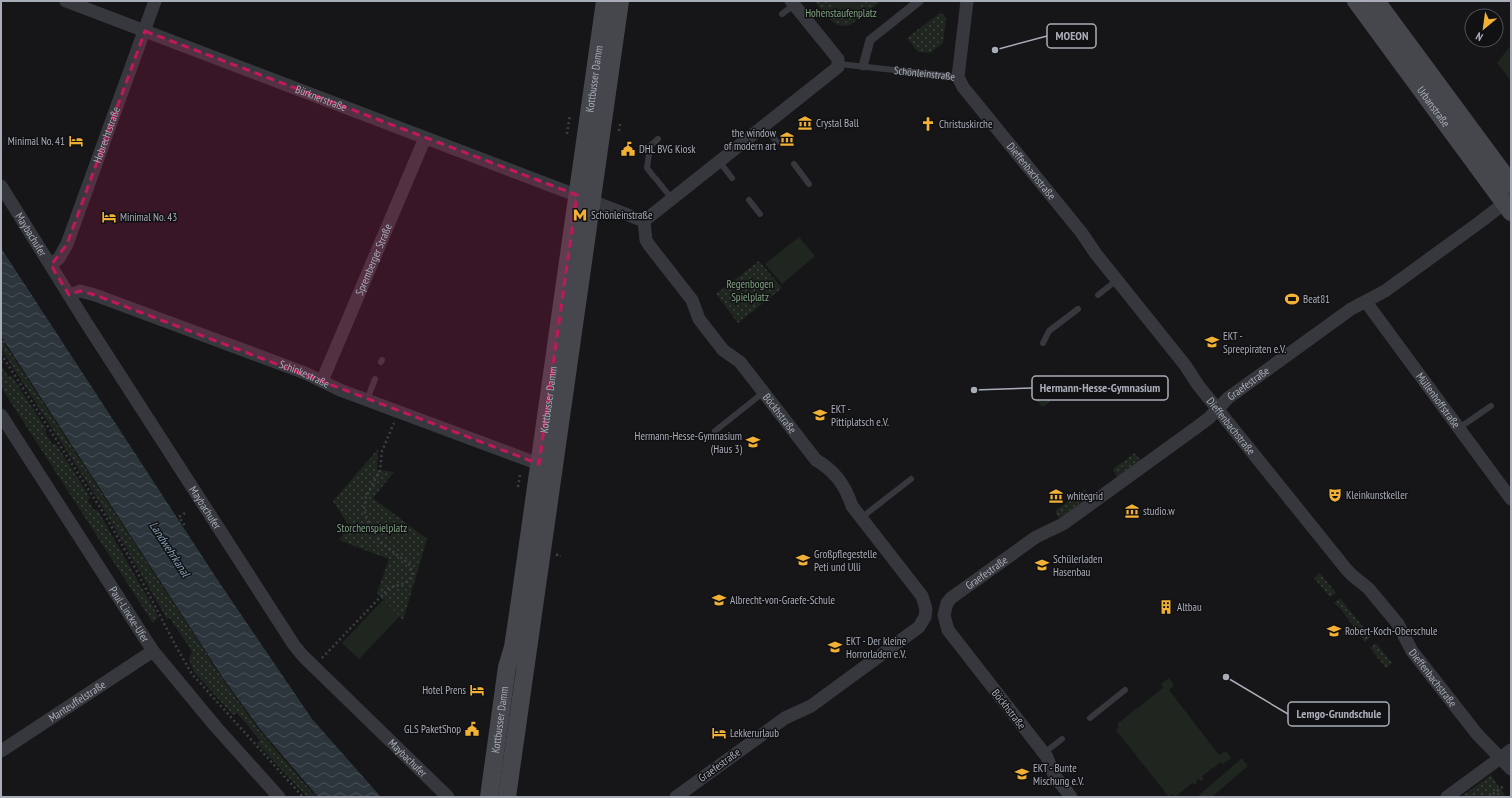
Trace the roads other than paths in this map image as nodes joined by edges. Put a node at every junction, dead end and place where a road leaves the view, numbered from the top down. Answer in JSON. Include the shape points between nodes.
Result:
{"nodes":[{"id":1,"x":66,"y":1,"type":"edge"},
{"id":2,"x":155,"y":1,"type":"edge"},
{"id":3,"x":605,"y":1,"type":"edge"},
{"id":4,"x":620,"y":1,"type":"edge"},
{"id":5,"x":919,"y":1,"type":"edge"},
{"id":6,"x":967,"y":1,"type":"edge"},
{"id":7,"x":1356,"y":1,"type":"edge"},
{"id":8,"x":1376,"y":1,"type":"edge"},
{"id":9,"x":793,"y":3,"type":"edge"},
{"id":10,"x":782,"y":14,"type":"dead end"},
{"id":11,"x":144,"y":31,"type":"junction"},
{"id":12,"x":839,"y":64,"type":"junction"},
{"id":13,"x":863,"y":66,"type":"junction"},
{"id":14,"x":1421,"y":75,"type":"junction"},
{"id":15,"x":958,"y":77,"type":"junction"},
{"id":16,"x":764,"y":126,"type":"junction"},
{"id":17,"x":425,"y":138,"type":"junction"},
{"id":18,"x":658,"y":139,"type":"dead end"},
{"id":19,"x":777,"y":142,"type":"dead end"},
{"id":20,"x":1473,"y":145,"type":"junction"},
{"id":21,"x":719,"y":161,"type":"junction"},
{"id":22,"x":794,"y":164,"type":"dead end"},
{"id":23,"x":732,"y":178,"type":"dead end"},
{"id":24,"x":810,"y":184,"type":"dead end"},
{"id":25,"x":1511,"y":184,"type":"edge"},
{"id":26,"x":1,"y":186,"type":"edge"},
{"id":27,"x":584,"y":197,"type":"junction"},
{"id":28,"x":672,"y":199,"type":"junction"},
{"id":29,"x":749,"y":200,"type":"dead end"},
{"id":30,"x":1509,"y":204,"type":"edge"},
{"id":31,"x":760,"y":214,"type":"dead end"},
{"id":32,"x":644,"y":221,"type":"junction"},
{"id":33,"x":51,"y":265,"type":"junction"},
{"id":34,"x":1117,"y":280,"type":"junction"},
{"id":35,"x":1098,"y":294,"type":"dead end"},
{"id":36,"x":69,"y":295,"type":"junction"},
{"id":37,"x":1366,"y":302,"type":"junction"},
{"id":38,"x":1078,"y":309,"type":"dead end"},
{"id":39,"x":1044,"y":343,"type":"dead end"},
{"id":40,"x":375,"y":379,"type":"dead end"},
{"id":41,"x":322,"y":381,"type":"junction"},
{"id":42,"x":764,"y":392,"type":"junction"},
{"id":43,"x":367,"y":400,"type":"junction"},
{"id":44,"x":1491,"y":406,"type":"dead end"},
{"id":45,"x":1218,"y":409,"type":"junction"},
{"id":46,"x":1,"y":415,"type":"edge"},
{"id":47,"x":1459,"y":428,"type":"junction"},
{"id":48,"x":715,"y":431,"type":"dead end"},
{"id":49,"x":539,"y":464,"type":"junction"},
{"id":50,"x":911,"y":479,"type":"dead end"},
{"id":51,"x":1511,"y":498,"type":"edge"},
{"id":52,"x":861,"y":518,"type":"junction"},
{"id":53,"x":925,"y":602,"type":"joint"},
{"id":54,"x":945,"y":623,"type":"joint"},
{"id":55,"x":152,"y":651,"type":"junction"},
{"id":56,"x":1125,"y":690,"type":"dead end"},
{"id":57,"x":1090,"y":718,"type":"dead end"},
{"id":58,"x":1062,"y":739,"type":"dead end"},
{"id":59,"x":1511,"y":750,"type":"edge"},
{"id":60,"x":1,"y":751,"type":"edge"},
{"id":61,"x":1044,"y":753,"type":"junction"},
{"id":62,"x":1500,"y":758,"type":"junction"},
{"id":63,"x":1511,"y":769,"type":"edge"},
{"id":64,"x":279,"y":797,"type":"edge"},
{"id":65,"x":448,"y":797,"type":"edge"},
{"id":66,"x":489,"y":797,"type":"edge"},
{"id":67,"x":507,"y":797,"type":"edge"},
{"id":68,"x":676,"y":797,"type":"edge"},
{"id":69,"x":1071,"y":797,"type":"edge"},
{"id":70,"x":1447,"y":797,"type":"edge"}],
"edges":[{"from":1,"to":11,"type":"street","name":"Bürknerstraße"},
{"from":2,"to":11,"type":"street","name":"Hobrechtstraße"},
{"from":3,"to":27,"type":"main road","name":"Kottbusser Damm"},
{"from":4,"to":27,"type":"main road","name":"Kottbusser Damm"},
{"from":5,"to":13,"type":"street","via":[[870,40]]},
{"from":6,"to":15,"type":"street","name":"Schönleinstraße"},
{"from":7,"to":14,"type":"main road","name":"Urbanstraße"},
{"from":8,"to":14,"type":"main road","name":"Urbanstraße"},
{"from":9,"to":10,"type":"lane"},
{"from":9,"to":12,"type":"street","via":[[838,59]]},
{"from":11,"to":17,"type":"street","name":"Bürknerstraße"},
{"from":11,"to":33,"type":"street","name":"Hobrechtstraße","via":[[68,244]]},
{"from":12,"to":13,"type":"lane","name":"Schönleinstraße"},
{"from":12,"to":16,"type":"street"},
{"from":13,"to":15,"type":"lane","name":"Schönleinstraße"},
{"from":14,"to":20,"type":"main road","name":"Urbanstraße"},
{"from":15,"to":34,"type":"street","name":"Dieffenbachstraße","via":[[966,92],[1078,228]]},
{"from":16,"to":19,"type":"lane"},
{"from":16,"to":21,"type":"street"},
{"from":17,"to":27,"type":"street","name":"Bürknerstraße"},
{"from":17,"to":41,"type":"street","name":"Spremberger Straße"},
{"from":18,"to":28,"type":"lane","via":[[650,146],[647,168]]},
{"from":20,"to":25,"type":"main road","name":"Urbanstraße"},
{"from":20,"to":30,"type":"main road","name":"Urbanstraße"},
{"from":21,"to":23,"type":"lane"},
{"from":21,"to":28,"type":"street"},
{"from":22,"to":24,"type":"lane"},
{"from":26,"to":33,"type":"street","name":"Maybachufer"},
{"from":27,"to":32,"type":"street"},
{"from":27,"to":49,"type":"main road","name":"Kottbusser Damm"},
{"from":27,"to":67,"type":"main road","name":"Kottbusser Damm"},
{"from":28,"to":32,"type":"street"},
{"from":29,"to":31,"type":"lane"},
{"from":30,"to":37,"type":"street","name":"Graefestraße"},
{"from":32,"to":42,"type":"street","name":"Böckhstraße","via":[[646,240],[692,300],[699,319],[723,350],[740,362]]},
{"from":33,"to":36,"type":"street","name":"Maybachufer"},
{"from":34,"to":35,"type":"lane"},
{"from":34,"to":45,"type":"street","name":"Dieffenbachstraße"},
{"from":36,"to":41,"type":"street","name":"Schinkestraße","via":[[80,291],[95,295]]},
{"from":36,"to":65,"type":"street","name":"Maybachufer","via":[[298,651]]},
{"from":37,"to":45,"type":"street","name":"Graefestraße","via":[[1228,398]]},
{"from":37,"to":47,"type":"street","name":"Müllenhoffstraße"},
{"from":38,"to":39,"type":"lane","via":[[1049,331]]},
{"from":40,"to":43,"type":"lane"},
{"from":41,"to":43,"type":"street","name":"Schinkestraße"},
{"from":42,"to":48,"type":"lane"},
{"from":42,"to":52,"type":"street","name":"Böckhstraße","via":[[816,460],[835,474],[847,490],[852,506]]},
{"from":43,"to":49,"type":"street","name":"Schinkestraße"},
{"from":44,"to":47,"type":"lane"},
{"from":45,"to":54,"type":"street","name":"Graefestraße","via":[[1063,524],[1036,537],[951,598],[945,610]]},
{"from":45,"to":62,"type":"street","name":"Dieffenbachstraße","via":[[1353,576],[1368,588],[1398,624],[1412,651],[1480,737]]},
{"from":46,"to":55,"type":"street","name":"Paul-Lincke-Ufer"},
{"from":47,"to":51,"type":"street","name":"Müllenhoffstraße"},
{"from":49,"to":66,"type":"main road","name":"Kottbusser Damm"},
{"from":50,"to":52,"type":"lane"},
{"from":52,"to":53,"type":"street","name":"Böckhstraße"},
{"from":53,"to":68,"type":"street","name":"Graefestraße","via":[[925,616],[919,627],[811,706],[785,718]]},
{"from":54,"to":61,"type":"street","name":"Böckhstraße","via":[[954,640]]},
{"from":55,"to":60,"type":"street","name":"Manteuffelstraße"},
{"from":55,"to":64,"type":"street","name":"Paul-Lincke-Ufer"},
{"from":56,"to":57,"type":"lane"},
{"from":58,"to":61,"type":"lane"},
{"from":59,"to":62,"type":"street"},
{"from":61,"to":69,"type":"street","name":"Böckhstraße","via":[[1054,775]]},
{"from":62,"to":63,"type":"street","name":"Dieffenbachstraße"},
{"from":62,"to":70,"type":"street"}]}
